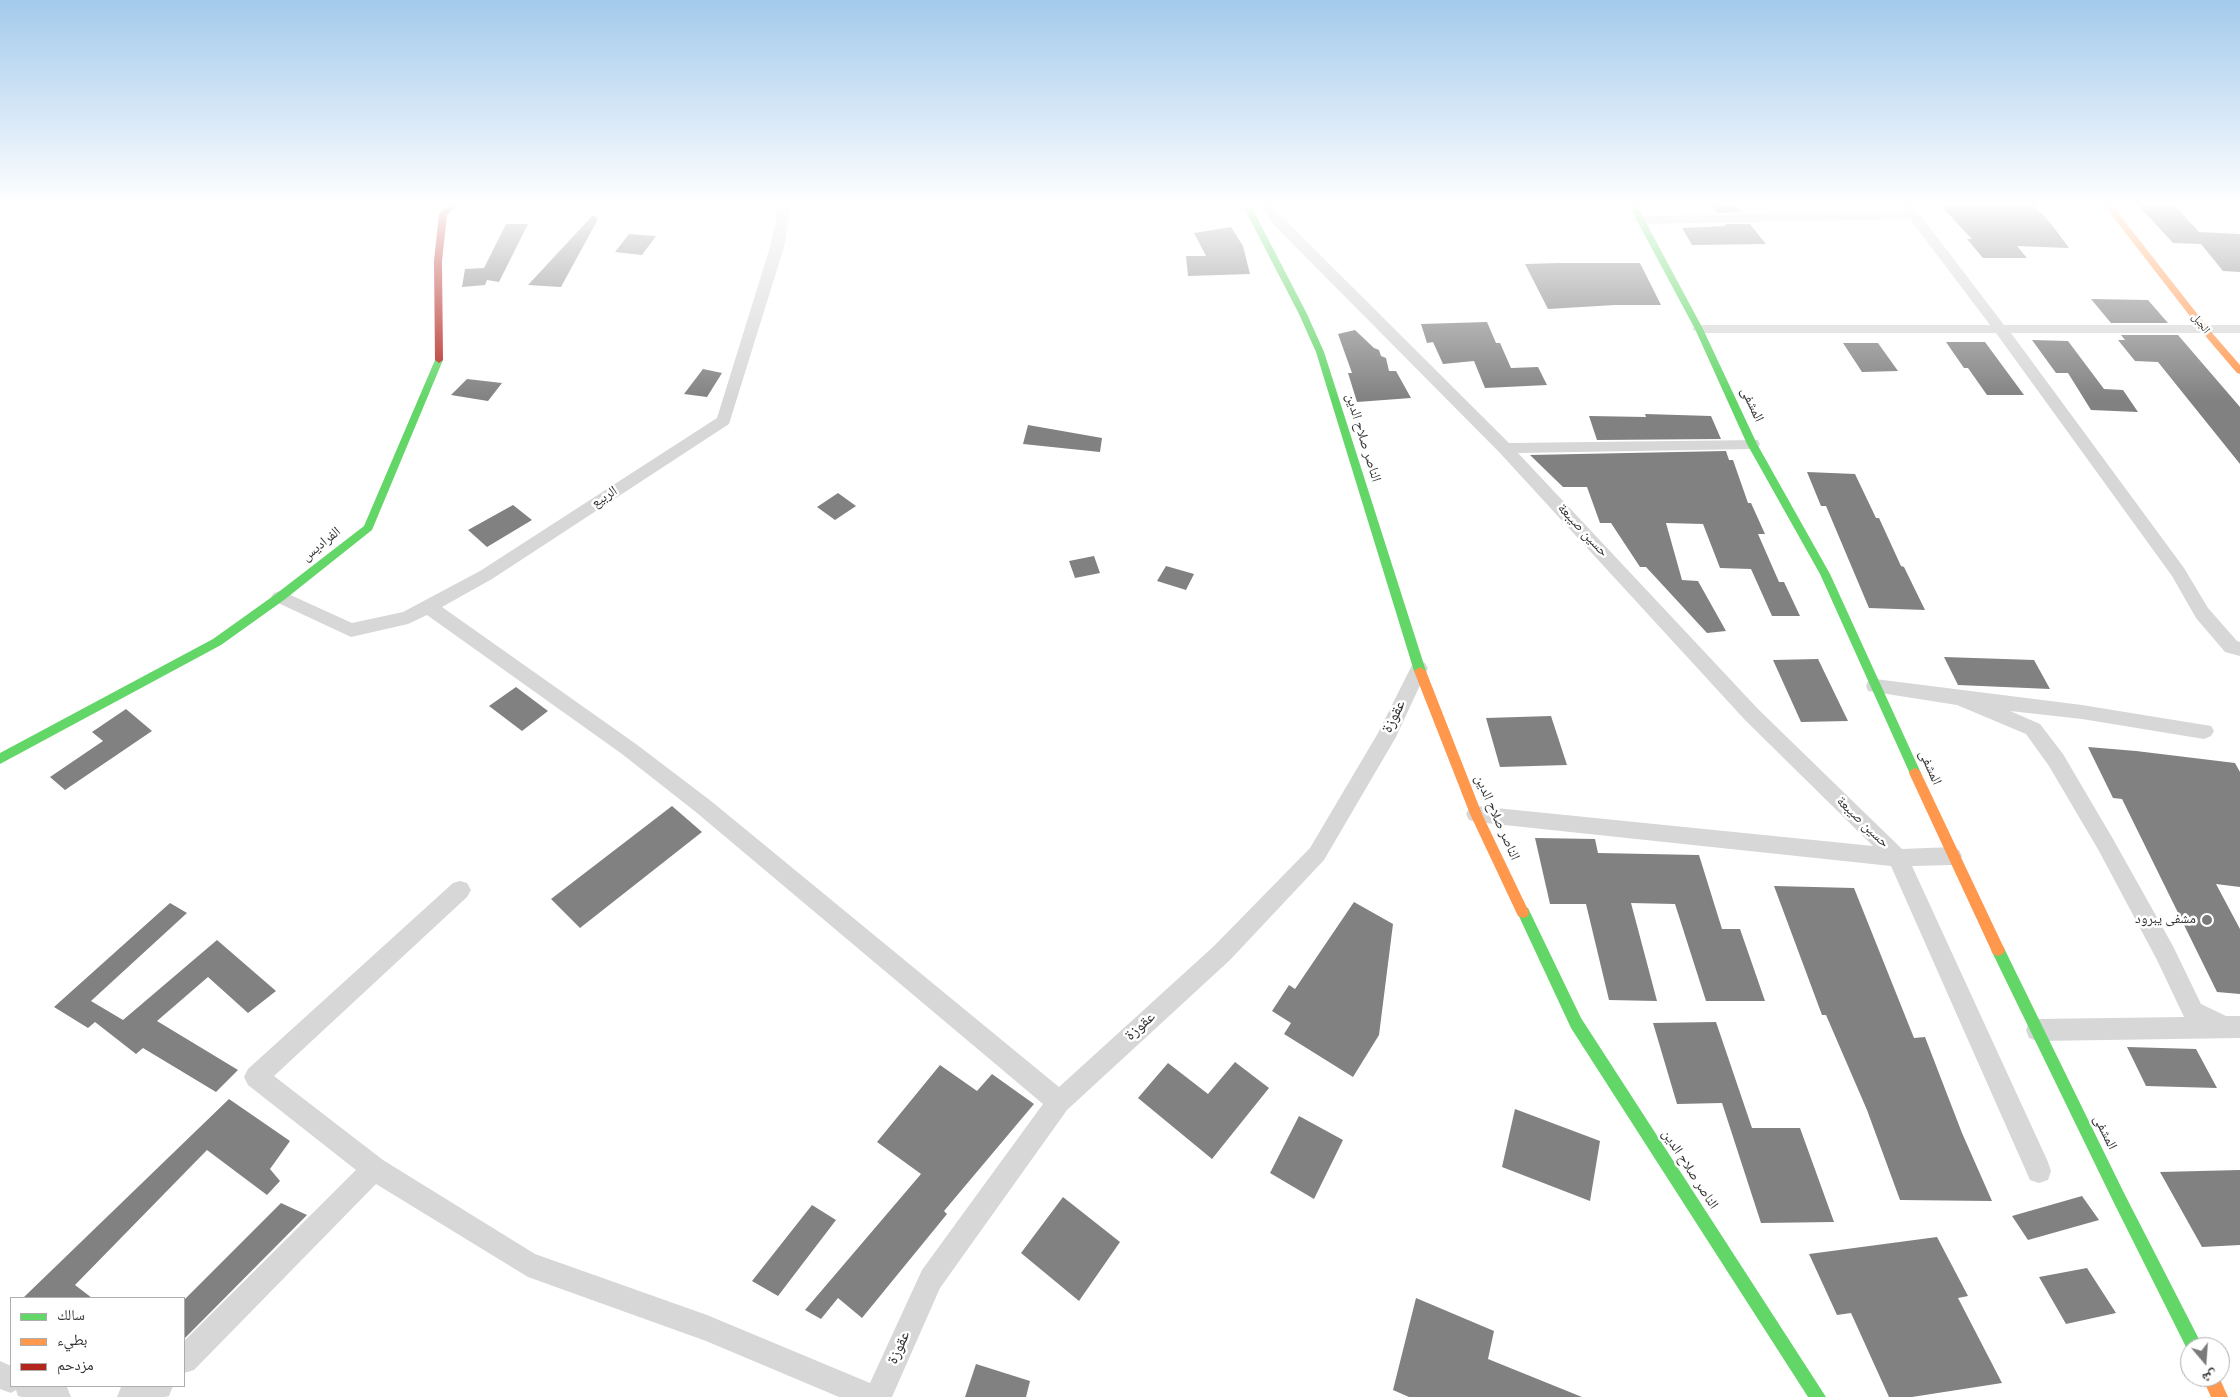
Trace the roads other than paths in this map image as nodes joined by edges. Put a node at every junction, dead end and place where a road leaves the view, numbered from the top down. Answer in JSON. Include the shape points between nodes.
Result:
{"nodes":[{"id":1,"x":438,"y":269,"type":"edge"},
{"id":2,"x":770,"y":269,"type":"edge"},
{"id":3,"x":1280,"y":269,"type":"edge"},
{"id":4,"x":1326,"y":269,"type":"edge"},
{"id":5,"x":1667,"y":269,"type":"edge"},
{"id":6,"x":1955,"y":269,"type":"edge"},
{"id":7,"x":2157,"y":269,"type":"edge"},
{"id":8,"x":2203,"y":328,"type":"junction"},
{"id":9,"x":1699,"y":329,"type":"junction"},
{"id":10,"x":2240,"y":329,"type":"edge"},
{"id":11,"x":2001,"y":330,"type":"junction"},
{"id":12,"x":2240,"y":371,"type":"edge"},
{"id":13,"x":1752,"y":444,"type":"junction"},
{"id":14,"x":1505,"y":448,"type":"junction"},
{"id":15,"x":280,"y":597,"type":"junction"},
{"id":16,"x":428,"y":606,"type":"junction"},
{"id":17,"x":2240,"y":649,"type":"edge"},
{"id":18,"x":1419,"y":668,"type":"junction"},
{"id":19,"x":1875,"y":686,"type":"junction"},
{"id":20,"x":1959,"y":698,"type":"junction"},
{"id":21,"x":2204,"y":731,"type":"dead end"},
{"id":22,"x":0,"y":759,"type":"edge"},
{"id":23,"x":1476,"y":814,"type":"junction"},
{"id":24,"x":1952,"y":856,"type":"junction"},
{"id":25,"x":1898,"y":858,"type":"junction"},
{"id":26,"x":460,"y":890,"type":"dead end"},
{"id":27,"x":2232,"y":1027,"type":"edge"},
{"id":28,"x":2037,"y":1030,"type":"junction"},
{"id":29,"x":1059,"y":1102,"type":"junction"},
{"id":30,"x":374,"y":1169,"type":"junction"},
{"id":31,"x":2039,"y":1171,"type":"dead end"},
{"id":32,"x":2190,"y":1337,"type":"edge"},
{"id":33,"x":185,"y":1359,"type":"edge"},
{"id":34,"x":31,"y":1387,"type":"edge"},
{"id":35,"x":157,"y":1387,"type":"edge"},
{"id":36,"x":1816,"y":1396,"type":"edge"},
{"id":37,"x":57,"y":1397,"type":"edge"},
{"id":38,"x":132,"y":1397,"type":"edge"},
{"id":39,"x":872,"y":1397,"type":"edge"},
{"id":40,"x":878,"y":1397,"type":"edge"}],
"edges":[{"from":1,"to":15,"type":"street","name":"الفراديس","via":[[439,362],[368,528]]},
{"from":2,"to":16,"type":"street","name":"الربيع","via":[[724,421],[486,575]]},
{"from":3,"to":18,"type":"street","name":"الناصر صلاح الدين","via":[[1320,352]]},
{"from":4,"to":14,"type":"street","name":"حسين صيبعة"},
{"from":5,"to":9,"type":"street","name":"المشفى"},
{"from":6,"to":11,"type":"street"},
{"from":7,"to":8,"type":"street","name":"الجبل"},
{"from":8,"to":10,"type":"street"},
{"from":8,"to":11,"type":"street"},
{"from":8,"to":12,"type":"street","name":"الجبل"},
{"from":9,"to":11,"type":"street"},
{"from":9,"to":13,"type":"street","name":"المشفى"},
{"from":11,"to":17,"type":"street","via":[[2178,572],[2202,613],[2232,647]]},
{"from":13,"to":14,"type":"street"},
{"from":13,"to":19,"type":"street","name":"المشفى","via":[[1825,574]]},
{"from":14,"to":25,"type":"street","name":"حسين صيبعة","via":[[1752,715]]},
{"from":15,"to":16,"type":"street","name":"الربيع","via":[[351,630],[408,617]]},
{"from":15,"to":22,"type":"street","name":"الفراديس","via":[[216,642]]},
{"from":16,"to":29,"type":"street","via":[[629,749],[696,801]]},
{"from":18,"to":23,"type":"street","name":"الناصر صلاح الدين"},
{"from":18,"to":29,"type":"street","name":"عقوزة","via":[[1386,737],[1317,854],[1222,952]]},
{"from":19,"to":20,"type":"street"},
{"from":19,"to":24,"type":"street","name":"المشفى"},
{"from":20,"to":21,"type":"street","via":[[2082,712]]},
{"from":20,"to":27,"type":"street","via":[[2033,729],[2056,760],[2106,845],[2193,1011]]},
{"from":23,"to":25,"type":"street"},
{"from":23,"to":36,"type":"street","name":"الناصر صلاح الدين","via":[[1576,1023]]},
{"from":24,"to":25,"type":"street"},
{"from":24,"to":28,"type":"street","name":"المشفى"},
{"from":25,"to":31,"type":"street"},
{"from":26,"to":30,"type":"street","via":[[256,1077]]},
{"from":27,"to":28,"type":"street"},
{"from":28,"to":32,"type":"street","name":"المشفى"},
{"from":29,"to":40,"type":"street","name":"عقوزة","via":[[931,1279]]},
{"from":30,"to":33,"type":"street"},
{"from":30,"to":39,"type":"street","via":[[528,1264],[707,1328]]},
{"from":34,"to":37,"type":"street"},
{"from":35,"to":38,"type":"street"}]}
